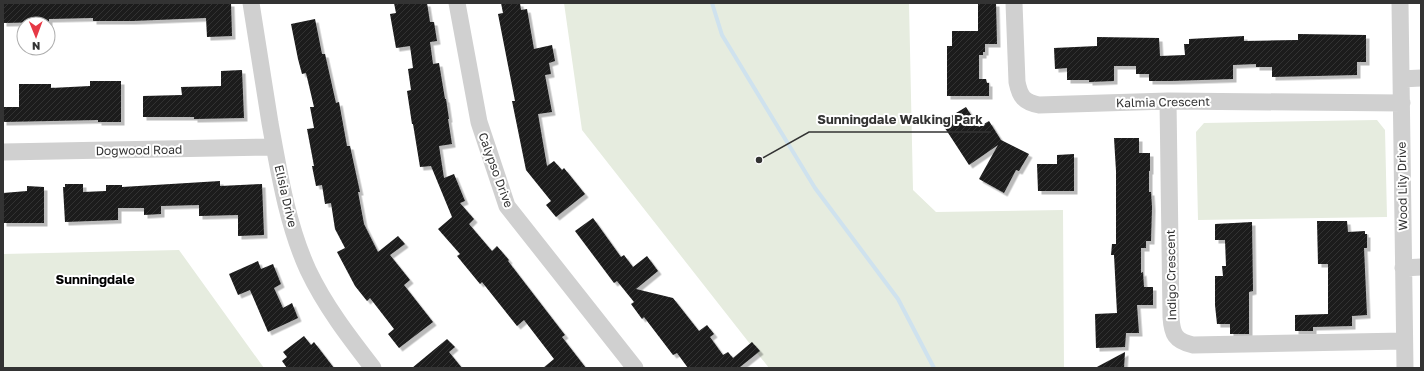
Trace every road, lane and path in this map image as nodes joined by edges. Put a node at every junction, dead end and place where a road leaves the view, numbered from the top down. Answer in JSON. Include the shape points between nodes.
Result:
{"nodes":[{"id":1,"x":250,"y":3,"type":"edge"},
{"id":2,"x":457,"y":3,"type":"edge"},
{"id":3,"x":1014,"y":3,"type":"edge"},
{"id":4,"x":1400,"y":3,"type":"edge"},
{"id":5,"x":1421,"y":78,"type":"edge"},
{"id":6,"x":1401,"y":79,"type":"junction"},
{"id":7,"x":1168,"y":101,"type":"junction"},
{"id":8,"x":1402,"y":103,"type":"junction"},
{"id":9,"x":274,"y":147,"type":"junction"},
{"id":10,"x":3,"y":152,"type":"edge"},
{"id":11,"x":1421,"y":267,"type":"edge"},
{"id":12,"x":1403,"y":268,"type":"junction"},
{"id":13,"x":1404,"y":341,"type":"junction"},
{"id":14,"x":373,"y":368,"type":"edge"},
{"id":15,"x":635,"y":368,"type":"edge"},
{"id":16,"x":1405,"y":368,"type":"edge"}],
"edges":[{"from":1,"to":9,"type":"street","name":"Elisia Drive"},
{"from":2,"to":15,"type":"street","name":"Calypso Drive","via":[[479,122],[506,206]]},
{"from":3,"to":7,"type":"street","name":"Kalmia Crescent","via":[[1017,82],[1023,99],[1039,104]]},
{"from":4,"to":6,"type":"street","name":"Wood Lily Drive"},
{"from":5,"to":6,"type":"street"},
{"from":6,"to":8,"type":"street","name":"Wood Lily Drive"},
{"from":7,"to":8,"type":"street","name":"Kalmia Crescent"},
{"from":7,"to":13,"type":"street","name":"Indigo Crescent","via":[[1171,317],[1176,337],[1184,343],[1193,345]]},
{"from":8,"to":12,"type":"street","name":"Wood Lily Drive"},
{"from":9,"to":10,"type":"street","name":"Dogwood Road"},
{"from":9,"to":14,"type":"street","name":"Elisia Drive","via":[[287,206],[307,268],[342,328]]},
{"from":11,"to":12,"type":"street"},
{"from":12,"to":13,"type":"street","name":"Wood Lily Drive"},
{"from":13,"to":16,"type":"street","name":"Wood Lily Drive"}]}
